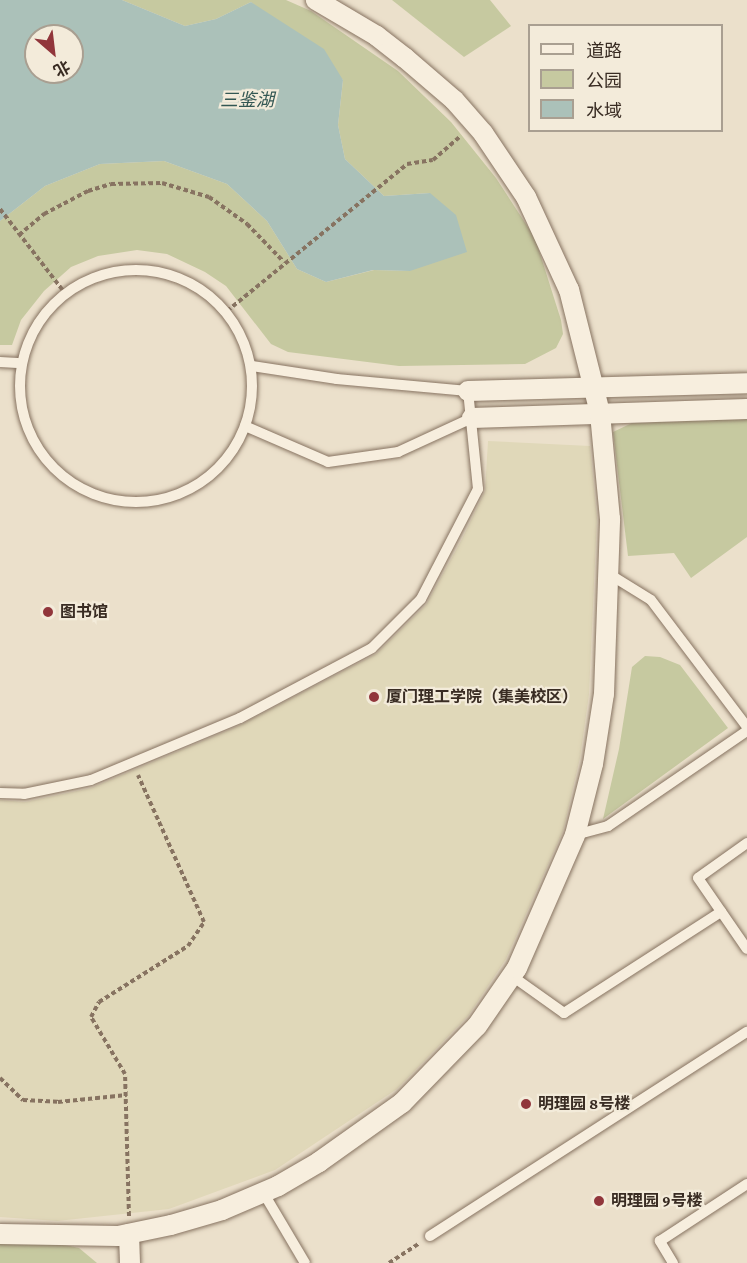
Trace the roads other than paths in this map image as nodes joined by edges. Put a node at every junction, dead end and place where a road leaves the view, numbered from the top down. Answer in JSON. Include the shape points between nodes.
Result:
{"nodes":[{"id":1,"x":316,"y":0,"type":"edge"},
{"id":2,"x":0,"y":362,"type":"edge"},
{"id":3,"x":22,"y":363,"type":"junction"},
{"id":4,"x":252,"y":366,"type":"junction"},
{"id":5,"x":747,"y":383,"type":"edge"},
{"id":6,"x":595,"y":385,"type":"junction"},
{"id":7,"x":468,"y":391,"type":"junction"},
{"id":8,"x":747,"y":409,"type":"edge"},
{"id":9,"x":600,"y":413,"type":"junction"},
{"id":10,"x":472,"y":418,"type":"junction"},
{"id":11,"x":245,"y":426,"type":"junction"},
{"id":12,"x":609,"y":574,"type":"junction"},
{"id":13,"x":747,"y":729,"type":"edge"},
{"id":14,"x":0,"y":793,"type":"edge"},
{"id":15,"x":575,"y":835,"type":"junction"},
{"id":16,"x":747,"y":843,"type":"edge"},
{"id":17,"x":722,"y":912,"type":"junction"},
{"id":18,"x":747,"y":949,"type":"edge"},
{"id":19,"x":512,"y":976,"type":"junction"},
{"id":20,"x":747,"y":1032,"type":"edge"},
{"id":21,"x":747,"y":1184,"type":"edge"},
{"id":22,"x":263,"y":1192,"type":"junction"},
{"id":23,"x":0,"y":1234,"type":"edge"},
{"id":24,"x":129,"y":1234,"type":"junction"},
{"id":25,"x":430,"y":1236,"type":"road end"},
{"id":26,"x":130,"y":1263,"type":"edge"},
{"id":27,"x":305,"y":1263,"type":"edge"},
{"id":28,"x":673,"y":1263,"type":"edge"}],
"edges":[{"from":1,"to":6,"type":"street","via":[[377,36],[475,124],[526,197],[551,245]]},
{"from":2,"to":3,"type":"lane"},
{"from":3,"to":4,"type":"lane","via":[[34,330],[65,293],[105,274],[150,270],[192,283],[227,311],[247,346]]},
{"from":3,"to":11,"type":"lane","via":[[20,398],[34,443],[64,478],[106,498],[152,501],[196,485],[231,454]]},
{"from":4,"to":7,"type":"lane","via":[[337,379]]},
{"from":4,"to":11,"type":"lane","via":[[253,389]]},
{"from":5,"to":6,"type":"street"},
{"from":6,"to":7,"type":"street"},
{"from":6,"to":9,"type":"street"},
{"from":7,"to":10,"type":"lane"},
{"from":8,"to":9,"type":"street"},
{"from":9,"to":10,"type":"street"},
{"from":9,"to":12,"type":"street","via":[[610,519]]},
{"from":10,"to":11,"type":"lane","via":[[398,452],[327,462]]},
{"from":10,"to":14,"type":"lane","via":[[478,489],[421,599],[372,648],[240,718],[91,780],[24,794]]},
{"from":12,"to":13,"type":"lane","via":[[651,600]]},
{"from":12,"to":15,"type":"street","via":[[604,694],[593,764]]},
{"from":13,"to":15,"type":"lane","via":[[608,826]]},
{"from":15,"to":19,"type":"street"},
{"from":16,"to":17,"type":"lane","via":[[698,878]]},
{"from":17,"to":18,"type":"lane"},
{"from":17,"to":19,"type":"lane","via":[[564,1013]]},
{"from":19,"to":22,"type":"street","via":[[477,1026],[402,1103],[320,1162]]},
{"from":20,"to":25,"type":"lane"},
{"from":21,"to":28,"type":"lane","via":[[660,1241]]},
{"from":22,"to":24,"type":"street","via":[[222,1210]]},
{"from":22,"to":27,"type":"lane"},
{"from":23,"to":24,"type":"street","via":[[56,1238]]},
{"from":24,"to":26,"type":"street"}]}
